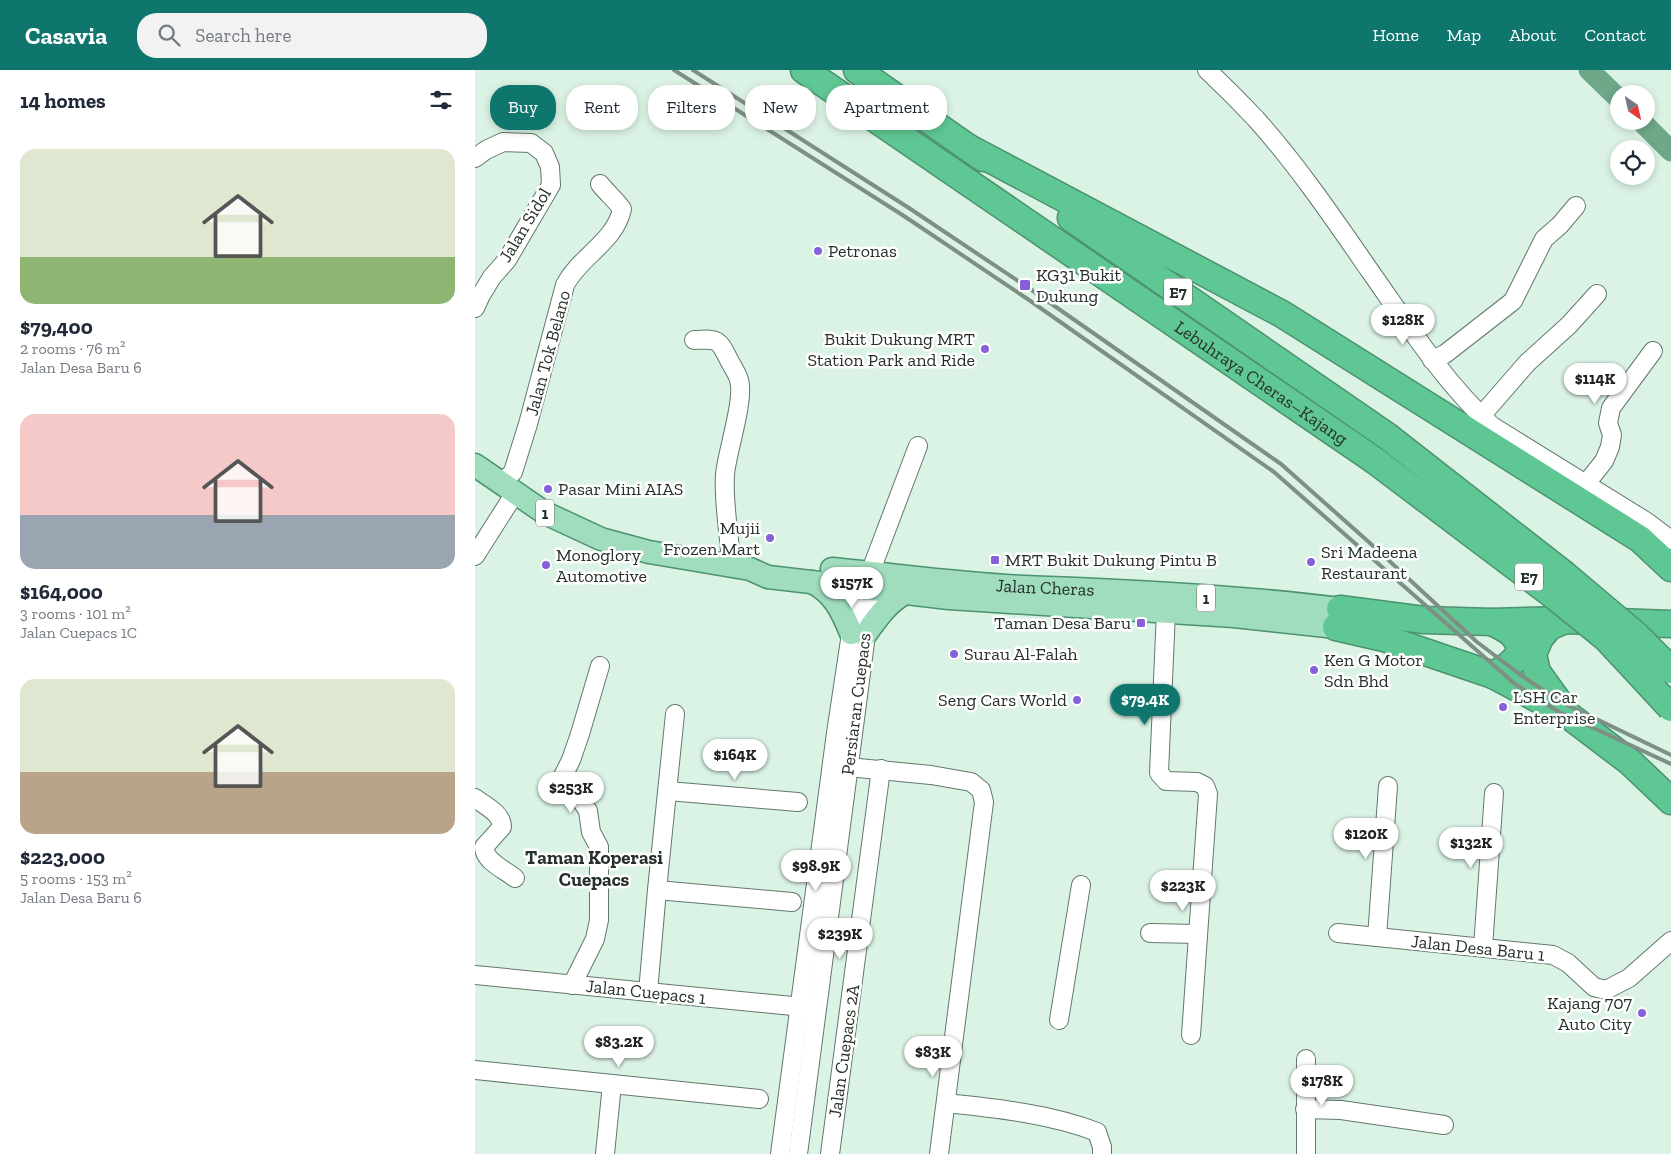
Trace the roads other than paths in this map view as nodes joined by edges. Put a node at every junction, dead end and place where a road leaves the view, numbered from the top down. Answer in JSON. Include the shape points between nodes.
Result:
{"nodes":[{"id":1,"x":803,"y":70,"type":"edge"},
{"id":2,"x":857,"y":70,"type":"edge"},
{"id":3,"x":1207,"y":70,"type":"edge"},
{"id":4,"x":969,"y":148,"type":"junction"},
{"id":5,"x":475,"y":158,"type":"edge"},
{"id":6,"x":600,"y":184,"type":"dead end"},
{"id":7,"x":1576,"y":206,"type":"dead end"},
{"id":8,"x":1597,"y":294,"type":"dead end"},
{"id":9,"x":475,"y":308,"type":"edge"},
{"id":10,"x":694,"y":340,"type":"dead end"},
{"id":11,"x":1653,"y":351,"type":"dead end"},
{"id":12,"x":1432,"y":360,"type":"junction"},
{"id":13,"x":1481,"y":416,"type":"junction"},
{"id":14,"x":918,"y":446,"type":"dead end"},
{"id":15,"x":475,"y":465,"type":"edge"},
{"id":16,"x":1585,"y":485,"type":"junction"},
{"id":17,"x":508,"y":489,"type":"junction"},
{"id":18,"x":1671,"y":540,"type":"edge"},
{"id":19,"x":475,"y":556,"type":"edge"},
{"id":20,"x":740,"y":567,"type":"junction"},
{"id":21,"x":1671,"y":568,"type":"edge"},
{"id":22,"x":812,"y":582,"type":"junction"},
{"id":23,"x":867,"y":583,"type":"junction"},
{"id":24,"x":905,"y":593,"type":"junction"},
{"id":25,"x":1167,"y":611,"type":"junction"},
{"id":26,"x":1338,"y":618,"type":"junction"},
{"id":27,"x":1565,"y":620,"type":"junction"},
{"id":28,"x":1492,"y":622,"type":"junction"},
{"id":29,"x":1671,"y":624,"type":"edge"},
{"id":30,"x":858,"y":634,"type":"junction"},
{"id":31,"x":600,"y":666,"type":"dead end"},
{"id":32,"x":1671,"y":670,"type":"edge"},
{"id":33,"x":1493,"y":674,"type":"junction"},
{"id":34,"x":1671,"y":708,"type":"edge"},
{"id":35,"x":675,"y":714,"type":"dead end"},
{"id":36,"x":1568,"y":714,"type":"junction"},
{"id":37,"x":848,"y":767,"type":"junction"},
{"id":38,"x":881,"y":769,"type":"junction"},
{"id":39,"x":1388,"y":786,"type":"dead end"},
{"id":40,"x":668,"y":791,"type":"junction"},
{"id":41,"x":1493,"y":794,"type":"dead end"},
{"id":42,"x":475,"y":798,"type":"edge"},
{"id":43,"x":1671,"y":801,"type":"edge"},
{"id":44,"x":798,"y":802,"type":"dead end"},
{"id":45,"x":515,"y":878,"type":"dead end"},
{"id":46,"x":1081,"y":885,"type":"dead end"},
{"id":47,"x":657,"y":890,"type":"junction"},
{"id":48,"x":793,"y":902,"type":"dead end"},
{"id":49,"x":1150,"y":933,"type":"dead end"},
{"id":50,"x":1338,"y":933,"type":"dead end"},
{"id":51,"x":1197,"y":934,"type":"junction"},
{"id":52,"x":1377,"y":937,"type":"junction"},
{"id":53,"x":1671,"y":942,"type":"edge"},
{"id":54,"x":1483,"y":947,"type":"junction"},
{"id":55,"x":475,"y":975,"type":"edge"},
{"id":56,"x":572,"y":985,"type":"junction"},
{"id":57,"x":648,"y":992,"type":"junction"},
{"id":58,"x":809,"y":1008,"type":"junction"},
{"id":59,"x":1059,"y":1020,"type":"dead end"},
{"id":60,"x":1191,"y":1034,"type":"dead end"},
{"id":61,"x":1306,"y":1059,"type":"dead end"},
{"id":62,"x":475,"y":1070,"type":"edge"},
{"id":63,"x":612,"y":1084,"type":"junction"},
{"id":64,"x":759,"y":1099,"type":"dead end"},
{"id":65,"x":946,"y":1103,"type":"junction"},
{"id":66,"x":1305,"y":1109,"type":"junction"},
{"id":67,"x":1444,"y":1125,"type":"dead end"},
{"id":68,"x":605,"y":1154,"type":"edge"},
{"id":69,"x":780,"y":1154,"type":"edge"},
{"id":70,"x":798,"y":1154,"type":"edge"},
{"id":71,"x":829,"y":1154,"type":"edge"},
{"id":72,"x":939,"y":1154,"type":"edge"},
{"id":73,"x":1102,"y":1154,"type":"edge"},
{"id":74,"x":1306,"y":1154,"type":"edge"}],
"edges":[{"from":1,"to":34,"type":"highway","name":"Lebuhraya Cheras–Kajang","number":"E7","bridge":true,"via":[[1374,460],[1606,638]]},
{"from":2,"to":4,"type":"highway","name":"Lebuhraya Cheras–Kajang","number":"E7"},
{"from":3,"to":12,"type":"street","via":[[1255,118],[1322,201]]},
{"from":4,"to":21,"type":"highway","via":[[1282,314],[1640,539]]},
{"from":4,"to":32,"type":"highway","name":"Lebuhraya Cheras–Kajang","number":"E7","bridge":true,"via":[[1387,436],[1565,575],[1636,634]]},
{"from":5,"to":9,"type":"street","name":"Jalan Sidol","via":[[503,142],[531,143],[544,152],[550,166],[551,185]]},
{"from":6,"to":17,"type":"street","name":"Jalan Tok Belano","via":[[622,209],[621,215],[615,229],[571,274],[565,285]]},
{"from":7,"to":12,"type":"street","via":[[1544,239],[1513,300],[1445,354]]},
{"from":8,"to":13,"type":"street","via":[[1527,363]]},
{"from":10,"to":20,"type":"street","via":[[713,339],[721,344],[740,381],[725,474],[725,509],[730,545]]},
{"from":11,"to":16,"type":"street","via":[[1611,408],[1608,423],[1612,436],[1610,448]]},
{"from":12,"to":13,"type":"street"},
{"from":13,"to":16,"type":"street"},
{"from":14,"to":23,"type":"street","name":"Persiaran Cuepacs"},
{"from":15,"to":17,"type":"main road","name":"Jalan Cheras","number":"1"},
{"from":16,"to":18,"type":"street"},
{"from":17,"to":19,"type":"street"},
{"from":17,"to":20,"type":"main road","name":"Jalan Cheras","number":"1","via":[[545,513],[601,539],[649,552]]},
{"from":20,"to":22,"type":"main road","name":"Jalan Cheras","number":"1","via":[[767,577]]},
{"from":20,"to":23,"type":"main road","name":"Jalan Cheras","number":"1","via":[[770,562]]},
{"from":22,"to":23,"type":"main road","name":"Jalan Cheras","number":"1"},
{"from":22,"to":30,"type":"main road","via":[[835,600]]},
{"from":23,"to":24,"type":"main road","name":"Jalan Cheras","number":"1"},
{"from":23,"to":26,"type":"main road","name":"Jalan Cheras","number":"1","via":[[1071,588],[1297,603]]},
{"from":23,"to":30,"type":"street","name":"Persiaran Cuepacs"},
{"from":24,"to":25,"type":"main road","name":"Jalan Cheras","number":"1"},
{"from":24,"to":30,"type":"main road","via":[[893,600]]},
{"from":25,"to":26,"type":"main road","name":"Jalan Cheras","number":"1","via":[[1287,620]]},
{"from":25,"to":51,"type":"street","via":[[1159,773],[1166,780],[1197,782],[1205,786],[1208,794]]},
{"from":26,"to":28,"type":"highway"},
{"from":26,"to":33,"type":"highway","via":[[1384,638]]},
{"from":27,"to":28,"type":"highway"},
{"from":27,"to":29,"type":"highway"},
{"from":27,"to":36,"type":"highway","via":[[1549,627],[1533,654],[1537,672]]},
{"from":28,"to":33,"type":"highway","via":[[1518,639],[1521,650],[1507,668]]},
{"from":30,"to":37,"type":"street","name":"Persiaran Cuepacs"},
{"from":30,"to":58,"type":"street","name":"Persiaran Cuepacs","via":[[836,733]]},
{"from":31,"to":56,"type":"street","via":[[580,734],[560,782],[562,787],[579,797],[588,811],[591,832],[599,848],[599,920],[595,939]]},
{"from":33,"to":36,"type":"highway"},
{"from":35,"to":40,"type":"street"},
{"from":36,"to":43,"type":"highway","via":[[1629,762]]},
{"from":37,"to":38,"type":"street"},
{"from":37,"to":58,"type":"street","name":"Persiaran Cuepacs"},
{"from":38,"to":65,"type":"street","via":[[971,782],[981,790],[984,802]]},
{"from":38,"to":71,"type":"street","name":"Jalan Cuepacs 2A"},
{"from":39,"to":52,"type":"street"},
{"from":40,"to":44,"type":"street"},
{"from":40,"to":47,"type":"street"},
{"from":41,"to":54,"type":"street"},
{"from":42,"to":45,"type":"street","via":[[502,820],[502,827],[484,847],[484,853]]},
{"from":46,"to":59,"type":"street"},
{"from":47,"to":48,"type":"street"},
{"from":47,"to":57,"type":"street"},
{"from":49,"to":51,"type":"street"},
{"from":50,"to":52,"type":"street","name":"Jalan Desa Baru 1"},
{"from":51,"to":60,"type":"street"},
{"from":52,"to":54,"type":"street","name":"Jalan Desa Baru 1"},
{"from":53,"to":54,"type":"street","name":"Jalan Desa Baru 1","via":[[1629,978],[1606,990],[1594,987],[1568,963],[1553,956]]},
{"from":55,"to":56,"type":"street","name":"Jalan Cuepacs 1"},
{"from":56,"to":57,"type":"street","name":"Jalan Cuepacs 1"},
{"from":57,"to":58,"type":"street","name":"Jalan Cuepacs 1"},
{"from":58,"to":69,"type":"street","name":"Persiaran Cuepacs"},
{"from":58,"to":70,"type":"street","name":"Persiaran Cuepacs"},
{"from":61,"to":66,"type":"street"},
{"from":62,"to":63,"type":"street"},
{"from":63,"to":64,"type":"street"},
{"from":63,"to":68,"type":"street"},
{"from":65,"to":72,"type":"street"},
{"from":65,"to":73,"type":"street","via":[[1003,1109],[1080,1125],[1097,1132]]},
{"from":66,"to":67,"type":"street","via":[[1341,1110]]},
{"from":66,"to":74,"type":"street"}]}
